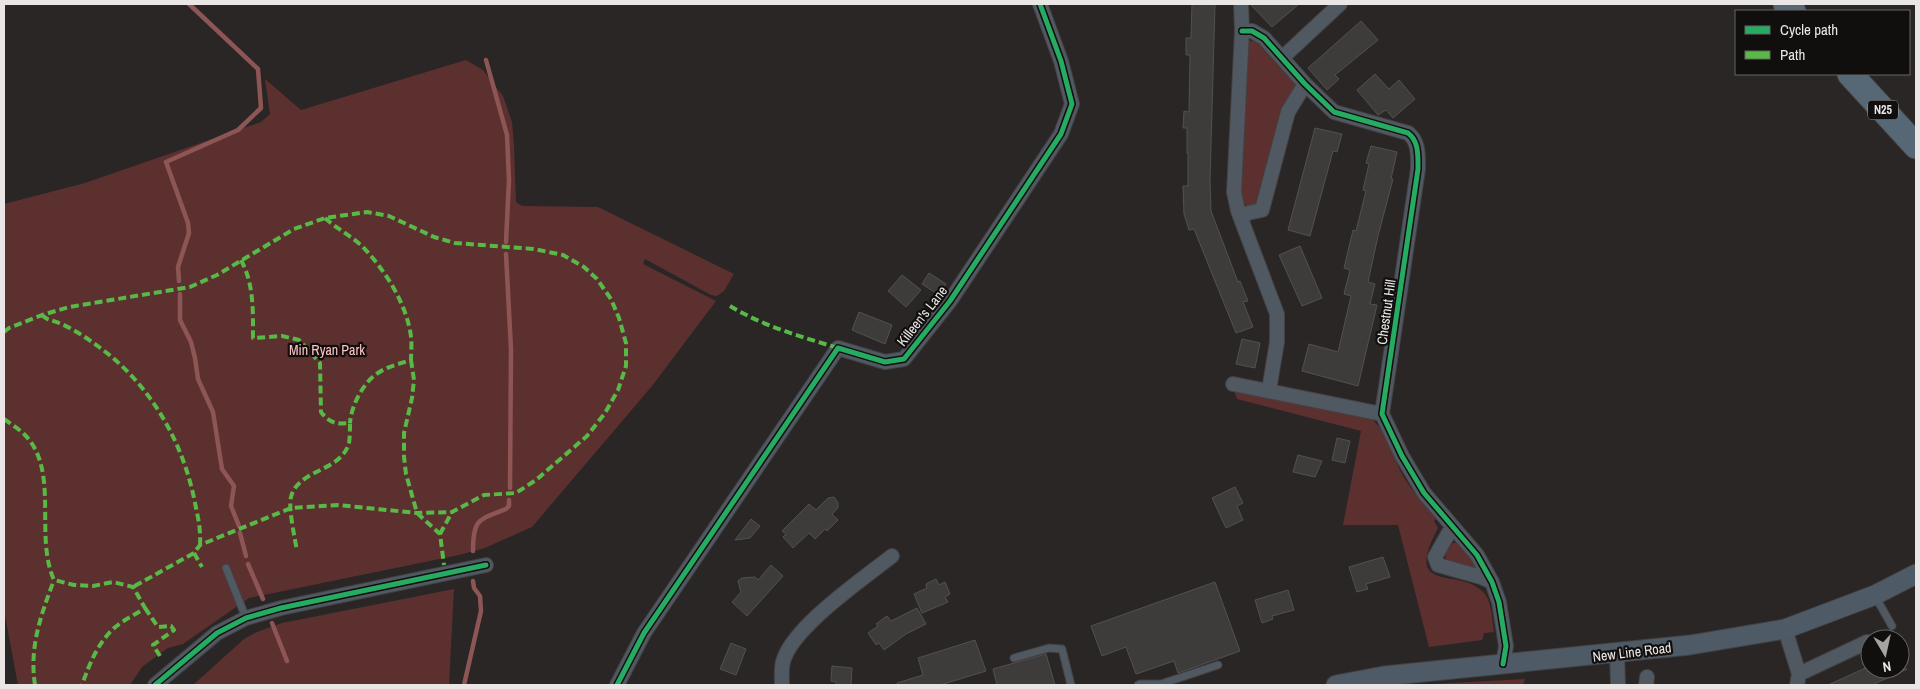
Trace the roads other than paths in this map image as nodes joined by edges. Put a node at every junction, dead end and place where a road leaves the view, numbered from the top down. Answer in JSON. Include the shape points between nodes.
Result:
{"nodes":[{"id":1,"x":1040,"y":4,"type":"edge"},
{"id":2,"x":1241,"y":4,"type":"edge"},
{"id":3,"x":1340,"y":4,"type":"edge"},
{"id":4,"x":1242,"y":31,"type":"junction"},
{"id":5,"x":1282,"y":58,"type":"junction"},
{"id":6,"x":1851,"y":75,"type":"edge"},
{"id":7,"x":1305,"y":84,"type":"junction"},
{"id":8,"x":1916,"y":146,"type":"edge"},
{"id":9,"x":1241,"y":218,"type":"junction"},
{"id":10,"x":1233,"y":384,"type":"dead end"},
{"id":11,"x":1269,"y":390,"type":"junction"},
{"id":12,"x":1382,"y":414,"type":"junction"},
{"id":13,"x":1452,"y":527,"type":"junction"},
{"id":14,"x":892,"y":556,"type":"dead end"},
{"id":15,"x":486,"y":565,"type":"dead end"},
{"id":16,"x":226,"y":568,"type":"dead end"},
{"id":17,"x":1916,"y":574,"type":"edge"},
{"id":18,"x":1492,"y":582,"type":"junction"},
{"id":19,"x":1875,"y":595,"type":"junction"},
{"id":20,"x":246,"y":618,"type":"junction"},
{"id":21,"x":1892,"y":626,"type":"dead end"},
{"id":22,"x":1784,"y":629,"type":"junction"},
{"id":23,"x":1860,"y":646,"type":"edge"},
{"id":24,"x":1617,"y":653,"type":"junction"},
{"id":25,"x":1014,"y":658,"type":"dead end"},
{"id":26,"x":1503,"y":664,"type":"junction"},
{"id":27,"x":1218,"y":665,"type":"dead end"},
{"id":28,"x":1798,"y":680,"type":"edge"},
{"id":29,"x":155,"y":685,"type":"edge"},
{"id":30,"x":617,"y":685,"type":"edge"},
{"id":31,"x":782,"y":685,"type":"edge"},
{"id":32,"x":1071,"y":685,"type":"edge"},
{"id":33,"x":1138,"y":685,"type":"edge"},
{"id":34,"x":1336,"y":685,"type":"edge"},
{"id":35,"x":1618,"y":685,"type":"edge"}],
"edges":[{"from":1,"to":30,"type":"street","name":"Killeen's Lane","via":[[1061,61],[1072,104],[1061,134],[950,300],[904,359],[885,362],[838,348],[644,633]]},
{"from":2,"to":4,"type":"street"},
{"from":3,"to":5,"type":"street"},
{"from":4,"to":5,"type":"street","name":"Chestnut Hill","via":[[1252,31],[1264,38]]},
{"from":4,"to":9,"type":"street","via":[[1234,192]]},
{"from":5,"to":7,"type":"street","name":"Chestnut Hill"},
{"from":6,"to":8,"type":"highway","number":"N25"},
{"from":7,"to":9,"type":"street","via":[[1288,112],[1262,210]]},
{"from":7,"to":12,"type":"street","name":"Chestnut Hill","via":[[1334,112],[1408,133],[1417,152],[1418,169]]},
{"from":9,"to":11,"type":"street","via":[[1277,314],[1277,342]]},
{"from":10,"to":11,"type":"street"},
{"from":11,"to":12,"type":"street"},
{"from":12,"to":13,"type":"street","via":[[1424,493]]},
{"from":13,"to":18,"type":"street","via":[[1477,554]]},
{"from":13,"to":18,"type":"street","via":[[1435,557],[1438,565]]},
{"from":14,"to":31,"type":"street","via":[[808,623],[783,662]]},
{"from":15,"to":20,"type":"street"},
{"from":16,"to":20,"type":"lane"},
{"from":17,"to":19,"type":"main road","name":"New Line Road"},
{"from":18,"to":26,"type":"street","via":[[1499,602],[1506,646]]},
{"from":19,"to":21,"type":"lane"},
{"from":19,"to":22,"type":"main road","name":"New Line Road"},
{"from":20,"to":29,"type":"street","via":[[217,633]]},
{"from":22,"to":24,"type":"main road","name":"New Line Road"},
{"from":22,"to":28,"type":"street"},
{"from":23,"to":28,"type":"street"},
{"from":24,"to":26,"type":"main road","name":"New Line Road"},
{"from":24,"to":35,"type":"street"},
{"from":25,"to":32,"type":"lane","via":[[1049,648],[1062,649]]},
{"from":26,"to":34,"type":"main road","name":"New Line Road","via":[[1384,676]]},
{"from":27,"to":33,"type":"lane","via":[[1162,684]]}]}
